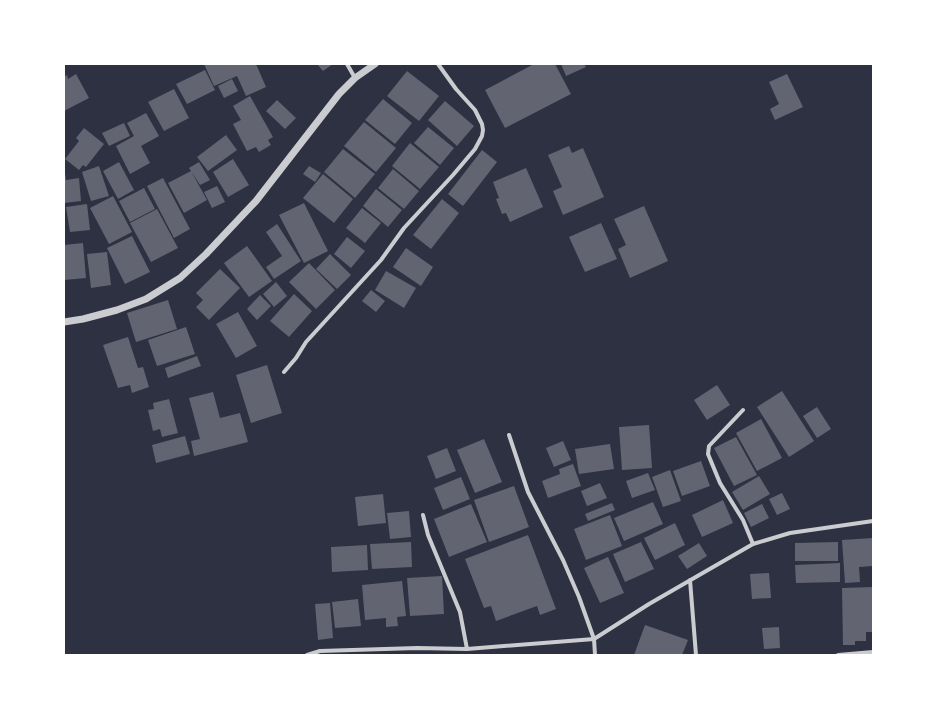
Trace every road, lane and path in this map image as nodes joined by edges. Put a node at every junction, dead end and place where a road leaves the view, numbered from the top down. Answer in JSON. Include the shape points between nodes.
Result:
{"nodes":[{"id":1,"x":347,"y":64,"type":"edge"},
{"id":2,"x":375,"y":64,"type":"edge"},
{"id":3,"x":438,"y":64,"type":"edge"},
{"id":4,"x":355,"y":78,"type":"junction"},
{"id":5,"x":64,"y":322,"type":"edge"},
{"id":6,"x":284,"y":372,"type":"dead end"},
{"id":7,"x":743,"y":410,"type":"dead end"},
{"id":8,"x":509,"y":435,"type":"dead end"},
{"id":9,"x":423,"y":515,"type":"dead end"},
{"id":10,"x":873,"y":521,"type":"edge"},
{"id":11,"x":753,"y":544,"type":"junction"},
{"id":12,"x":690,"y":580,"type":"junction"},
{"id":13,"x":594,"y":639,"type":"junction"},
{"id":14,"x":467,"y":649,"type":"junction"},
{"id":15,"x":873,"y":652,"type":"edge"},
{"id":16,"x":307,"y":655,"type":"edge"},
{"id":17,"x":596,"y":655,"type":"edge"},
{"id":18,"x":696,"y":655,"type":"edge"},
{"id":19,"x":838,"y":655,"type":"edge"}],
"edges":[{"from":1,"to":4,"type":"street"},
{"from":2,"to":4,"type":"street"},
{"from":3,"to":6,"type":"street","via":[[475,110],[482,124],[482,136],[458,170],[404,228],[381,260],[306,342]]},
{"from":4,"to":5,"type":"street","via":[[339,94],[256,201],[180,278],[146,299],[117,310]]},
{"from":7,"to":11,"type":"street","via":[[709,446],[708,454],[720,483],[743,520]]},
{"from":8,"to":13,"type":"street","via":[[528,492],[579,597]]},
{"from":9,"to":14,"type":"street","via":[[428,535],[460,612]]},
{"from":10,"to":11,"type":"street","via":[[790,533]]},
{"from":11,"to":12,"type":"street"},
{"from":12,"to":13,"type":"street"},
{"from":12,"to":18,"type":"street"},
{"from":13,"to":14,"type":"street"},
{"from":13,"to":17,"type":"street"},
{"from":14,"to":16,"type":"street","via":[[387,648],[320,651]]},
{"from":15,"to":19,"type":"street"}]}
